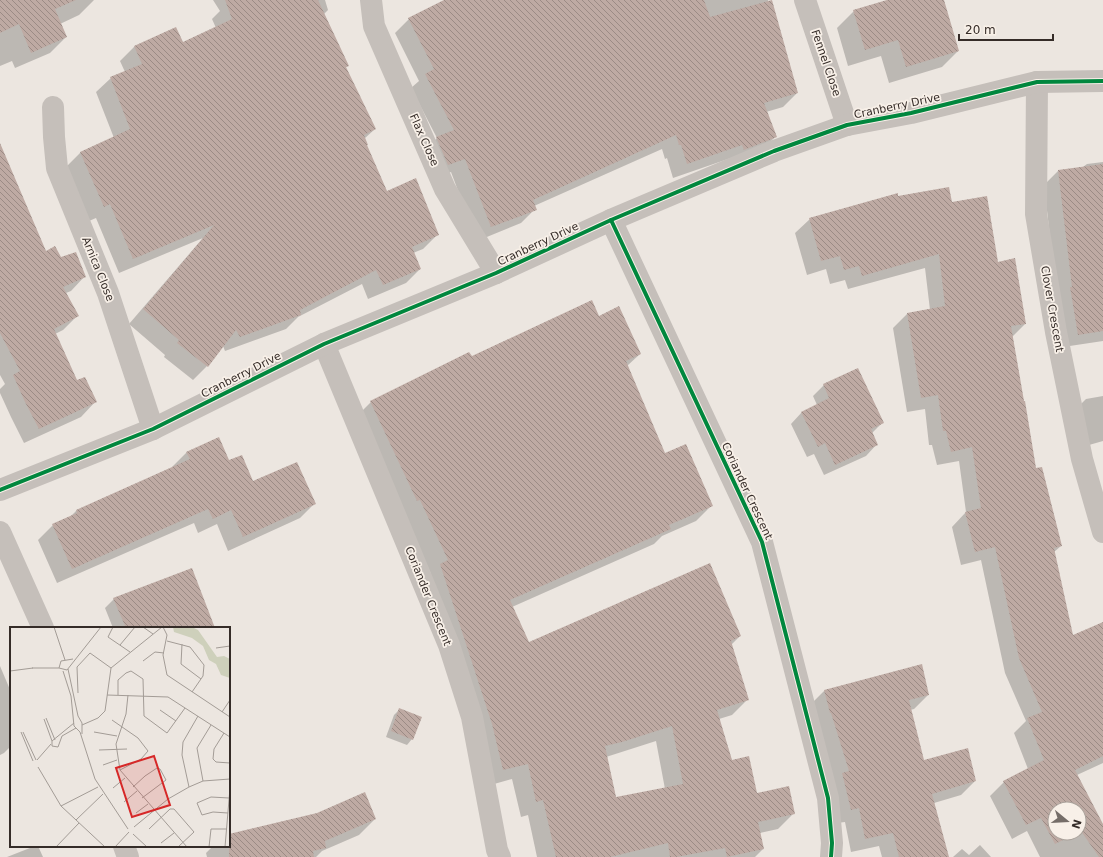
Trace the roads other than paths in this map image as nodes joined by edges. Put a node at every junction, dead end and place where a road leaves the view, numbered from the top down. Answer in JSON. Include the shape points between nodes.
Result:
{"nodes":[{"id":1,"x":371,"y":0,"type":"edge"},
{"id":2,"x":805,"y":0,"type":"edge"},
{"id":3,"x":1103,"y":81,"type":"edge"},
{"id":4,"x":1037,"y":82,"type":"junction"},
{"id":5,"x":53,"y":107,"type":"dead end"},
{"id":6,"x":847,"y":126,"type":"junction"},
{"id":7,"x":611,"y":220,"type":"junction"},
{"id":8,"x":496,"y":273,"type":"junction"},
{"id":9,"x":324,"y":344,"type":"junction"},
{"id":10,"x":153,"y":429,"type":"junction"},
{"id":11,"x":0,"y":490,"type":"edge"},
{"id":12,"x":0,"y":532,"type":"edge"},
{"id":13,"x":1103,"y":532,"type":"edge"},
{"id":14,"x":42,"y":627,"type":"edge"},
{"id":15,"x":124,"y":847,"type":"edge"},
{"id":16,"x":128,"y":857,"type":"edge"},
{"id":17,"x":500,"y":857,"type":"edge"},
{"id":18,"x":831,"y":857,"type":"edge"}],
"edges":[{"from":1,"to":8,"type":"street","name":"Flax Close","via":[[374,26],[445,189]]},
{"from":2,"to":6,"type":"street","name":"Fennel Close"},
{"from":3,"to":4,"type":"street","name":"Cranberry Drive"},
{"from":4,"to":6,"type":"street","name":"Cranberry Drive"},
{"from":4,"to":13,"type":"street","name":"Clover Crescent","via":[[1036,214],[1056,332],[1081,452]]},
{"from":5,"to":10,"type":"street","name":"Arnica Close","via":[[56,168],[108,293]]},
{"from":6,"to":7,"type":"street","name":"Cranberry Drive","via":[[774,152]]},
{"from":7,"to":8,"type":"street","name":"Cranberry Drive"},
{"from":7,"to":18,"type":"street","name":"Coriander Crescent","via":[[762,542],[828,798]]},
{"from":8,"to":9,"type":"street","name":"Cranberry Drive"},
{"from":9,"to":10,"type":"street","name":"Cranberry Drive"},
{"from":9,"to":17,"type":"street","name":"Coriander Crescent","via":[[449,645],[472,717]]},
{"from":10,"to":11,"type":"street","name":"Cranberry Drive"},
{"from":12,"to":14,"type":"street"},
{"from":15,"to":16,"type":"street"}]}
